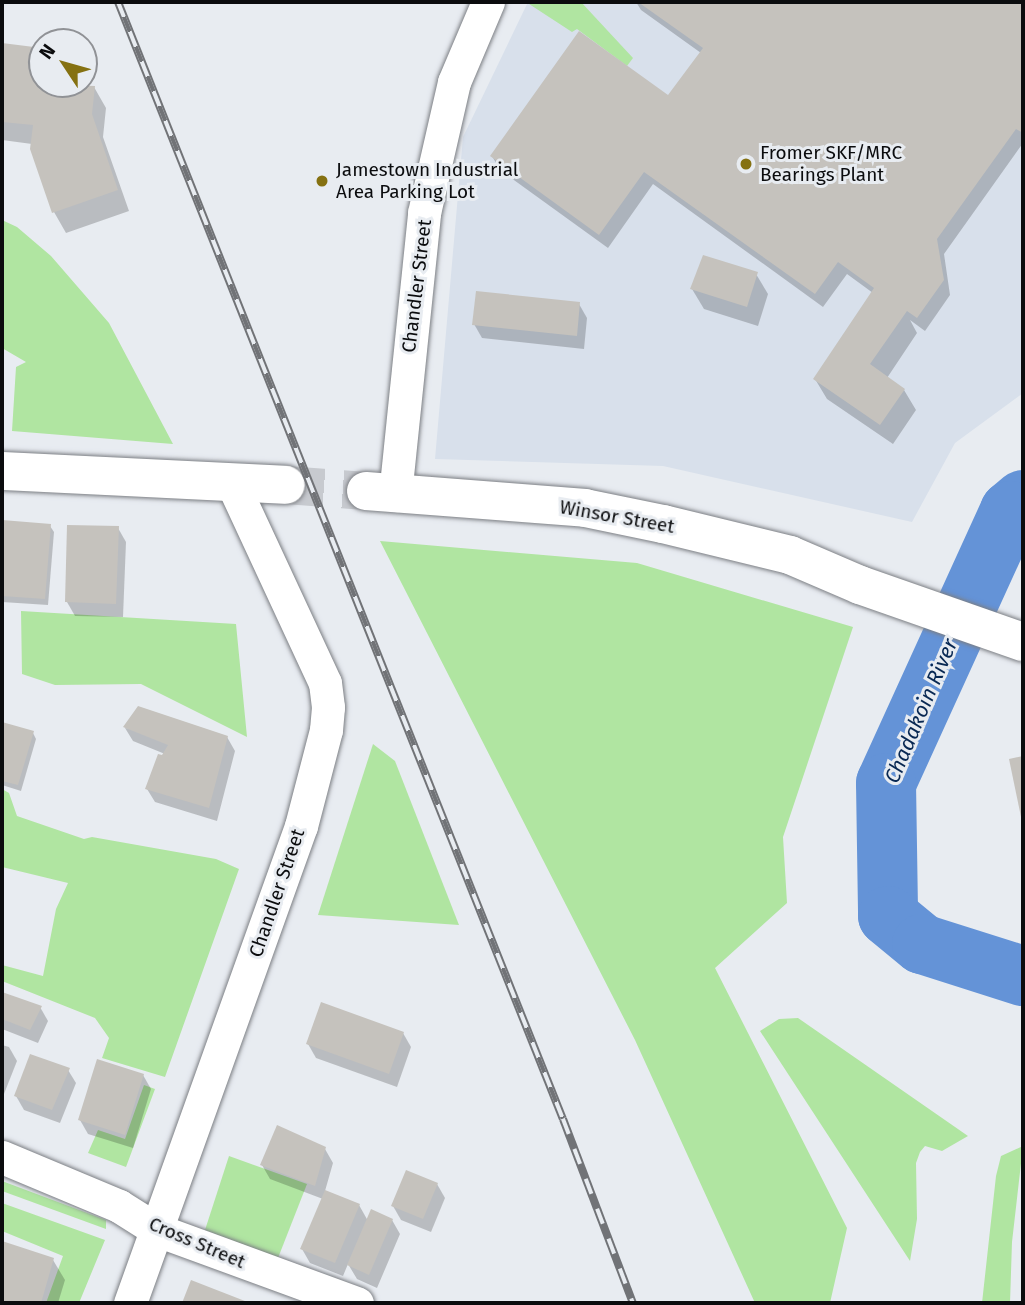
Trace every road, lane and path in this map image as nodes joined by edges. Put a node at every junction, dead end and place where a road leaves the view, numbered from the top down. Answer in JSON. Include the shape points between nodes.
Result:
{"nodes":[{"id":1,"x":488,"y":2,"type":"edge"},
{"id":2,"x":2,"y":471,"type":"edge"},
{"id":3,"x":233,"y":485,"type":"junction"},
{"id":4,"x":286,"y":485,"type":"tunnel mouth"},
{"id":5,"x":380,"y":493,"type":"joint"},
{"id":6,"x":1023,"y":642,"type":"edge"},
{"id":7,"x":2,"y":1157,"type":"edge"},
{"id":8,"x":157,"y":1230,"type":"junction"},
{"id":9,"x":130,"y":1303,"type":"edge"},
{"id":10,"x":357,"y":1303,"type":"edge"}],
"edges":[{"from":1,"to":5,"type":"street","name":"Chandler Street","via":[[454,82],[425,213]]},
{"from":2,"to":3,"type":"street"},
{"from":3,"to":4,"type":"street"},
{"from":3,"to":8,"type":"street","name":"Chandler Street","via":[[325,682],[326,730],[297,836]]},
{"from":5,"to":6,"type":"street","name":"Winsor Street","via":[[585,508],[790,555],[860,585]]},
{"from":7,"to":8,"type":"street","name":"Cross Street","via":[[119,1206]]},
{"from":8,"to":9,"type":"street","name":"Chandler Street"},
{"from":8,"to":10,"type":"street","name":"Cross Street"}]}
